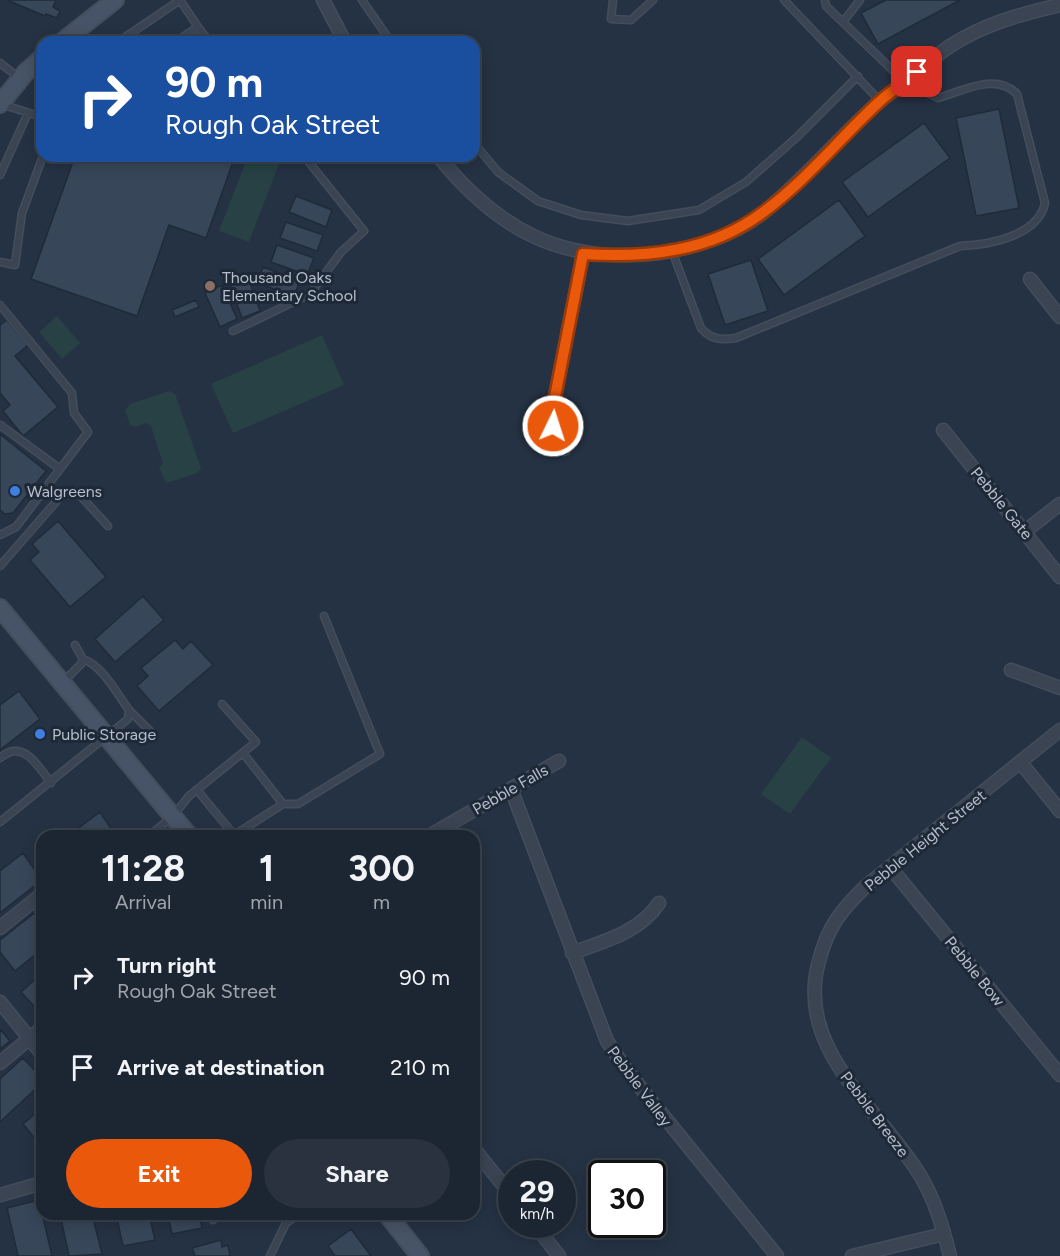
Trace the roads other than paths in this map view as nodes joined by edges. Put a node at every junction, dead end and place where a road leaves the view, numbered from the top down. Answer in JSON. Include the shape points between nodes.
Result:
{"nodes":[{"id":1,"x":115,"y":0,"type":"edge"},
{"id":2,"x":180,"y":0,"type":"edge"},
{"id":3,"x":323,"y":0,"type":"edge"},
{"id":4,"x":362,"y":0,"type":"edge"},
{"id":5,"x":613,"y":0,"type":"edge"},
{"id":6,"x":653,"y":0,"type":"edge"},
{"id":7,"x":784,"y":0,"type":"edge"},
{"id":8,"x":825,"y":0,"type":"edge"},
{"id":9,"x":860,"y":0,"type":"edge"},
{"id":10,"x":1060,"y":5,"type":"edge"},
{"id":11,"x":843,"y":22,"type":"junction"},
{"id":12,"x":198,"y":27,"type":"junction"},
{"id":13,"x":72,"y":36,"type":"edge"},
{"id":14,"x":127,"y":36,"type":"edge"},
{"id":15,"x":184,"y":36,"type":"edge"},
{"id":16,"x":205,"y":36,"type":"edge"},
{"id":17,"x":342,"y":36,"type":"edge"},
{"id":18,"x":387,"y":36,"type":"edge"},
{"id":19,"x":0,"y":63,"type":"edge"},
{"id":20,"x":36,"y":68,"type":"edge"},
{"id":21,"x":858,"y":76,"type":"junction"},
{"id":22,"x":20,"y":79,"type":"junction"},
{"id":23,"x":906,"y":83,"type":"junction"},
{"id":24,"x":880,"y":101,"type":"junction"},
{"id":25,"x":0,"y":104,"type":"edge"},
{"id":26,"x":28,"y":112,"type":"junction"},
{"id":27,"x":36,"y":115,"type":"edge"},
{"id":28,"x":480,"y":150,"type":"edge"},
{"id":29,"x":42,"y":162,"type":"edge"},
{"id":30,"x":309,"y":162,"type":"edge"},
{"id":31,"x":443,"y":162,"type":"edge"},
{"id":32,"x":0,"y":175,"type":"edge"},
{"id":33,"x":672,"y":251,"type":"junction"},
{"id":34,"x":583,"y":254,"type":"junction"},
{"id":35,"x":0,"y":262,"type":"edge"},
{"id":36,"x":1030,"y":279,"type":"dead end"},
{"id":37,"x":0,"y":305,"type":"edge"},
{"id":38,"x":1060,"y":317,"type":"edge"},
{"id":39,"x":233,"y":331,"type":"dead end"},
{"id":40,"x":0,"y":425,"type":"edge"},
{"id":41,"x":943,"y":430,"type":"dead end"},
{"id":42,"x":564,"y":449,"type":"dead end"},
{"id":43,"x":60,"y":469,"type":"junction"},
{"id":44,"x":1060,"y":504,"type":"edge"},
{"id":45,"x":108,"y":526,"type":"dead end"},
{"id":46,"x":1024,"y":532,"type":"junction"},
{"id":47,"x":0,"y":535,"type":"edge"},
{"id":48,"x":0,"y":566,"type":"edge"},
{"id":49,"x":1060,"y":577,"type":"edge"},
{"id":50,"x":1,"y":610,"type":"edge"},
{"id":51,"x":324,"y":616,"type":"dead end"},
{"id":52,"x":75,"y":645,"type":"dead end"},
{"id":53,"x":83,"y":659,"type":"junction"},
{"id":54,"x":1011,"y":670,"type":"dead end"},
{"id":55,"x":62,"y":682,"type":"junction"},
{"id":56,"x":1060,"y":688,"type":"edge"},
{"id":57,"x":222,"y":704,"type":"dead end"},
{"id":58,"x":129,"y":710,"type":"junction"},
{"id":59,"x":1060,"y":730,"type":"edge"},
{"id":60,"x":150,"y":731,"type":"dead end"},
{"id":61,"x":107,"y":736,"type":"junction"},
{"id":62,"x":243,"y":753,"type":"junction"},
{"id":63,"x":0,"y":758,"type":"edge"},
{"id":64,"x":559,"y":761,"type":"dead end"},
{"id":65,"x":1021,"y":763,"type":"junction"},
{"id":66,"x":51,"y":783,"type":"junction"},
{"id":67,"x":511,"y":789,"type":"junction"},
{"id":68,"x":197,"y":790,"type":"junction"},
{"id":69,"x":283,"y":804,"type":"junction"},
{"id":70,"x":1060,"y":811,"type":"edge"},
{"id":71,"x":173,"y":816,"type":"junction"},
{"id":72,"x":0,"y":822,"type":"edge"},
{"id":73,"x":156,"y":830,"type":"edge"},
{"id":74,"x":184,"y":830,"type":"edge"},
{"id":75,"x":230,"y":830,"type":"edge"},
{"id":76,"x":242,"y":830,"type":"edge"},
{"id":77,"x":439,"y":830,"type":"edge"},
{"id":78,"x":890,"y":867,"type":"junction"},
{"id":79,"x":36,"y":899,"type":"edge"},
{"id":80,"x":659,"y":903,"type":"dead end"},
{"id":81,"x":0,"y":928,"type":"edge"},
{"id":82,"x":572,"y":953,"type":"junction"},
{"id":83,"x":816,"y":970,"type":"joint"},
{"id":84,"x":0,"y":1002,"type":"edge"},
{"id":85,"x":36,"y":1034,"type":"edge"},
{"id":86,"x":30,"y":1039,"type":"junction"},
{"id":87,"x":36,"y":1046,"type":"edge"},
{"id":88,"x":0,"y":1063,"type":"edge"},
{"id":89,"x":1060,"y":1075,"type":"edge"},
{"id":90,"x":480,"y":1156,"type":"edge"},
{"id":91,"x":498,"y":1179,"type":"edge"},
{"id":92,"x":36,"y":1185,"type":"edge"},
{"id":93,"x":0,"y":1195,"type":"edge"},
{"id":94,"x":290,"y":1220,"type":"edge"},
{"id":95,"x":392,"y":1220,"type":"edge"},
{"id":96,"x":944,"y":1234,"type":"junction"},
{"id":97,"x":545,"y":1238,"type":"edge"},
{"id":98,"x":270,"y":1256,"type":"edge"},
{"id":99,"x":420,"y":1256,"type":"edge"},
{"id":100,"x":559,"y":1256,"type":"edge"},
{"id":101,"x":777,"y":1256,"type":"edge"},
{"id":102,"x":852,"y":1256,"type":"edge"},
{"id":103,"x":950,"y":1256,"type":"edge"}],
"edges":[{"from":1,"to":13,"type":"main road"},
{"from":2,"to":12,"type":"lane"},
{"from":2,"to":14,"type":"lane"},
{"from":3,"to":17,"type":"street"},
{"from":4,"to":18,"type":"lane"},
{"from":5,"to":6,"type":"lane","via":[[611,19],[631,20]]},
{"from":7,"to":21,"type":"lane"},
{"from":8,"to":11,"type":"lane","via":[[826,6]]},
{"from":9,"to":11,"type":"lane"},
{"from":10,"to":23,"type":"street","via":[[1019,15],[974,33],[929,61]]},
{"from":11,"to":23,"type":"lane"},
{"from":12,"to":15,"type":"lane"},
{"from":12,"to":16,"type":"lane"},
{"from":19,"to":22,"type":"lane"},
{"from":20,"to":22,"type":"main road"},
{"from":21,"to":24,"type":"lane"},
{"from":21,"to":28,"type":"lane","via":[[746,182],[699,210],[628,221],[580,215],[538,201],[498,172]]},
{"from":22,"to":25,"type":"main road"},
{"from":23,"to":24,"type":"street"},
{"from":23,"to":33,"type":"lane","via":[[938,98],[993,84],[1010,86],[1017,94],[1045,203],[1034,225],[980,245],[960,246],[746,335],[723,339],[706,334],[701,328]]},
{"from":24,"to":33,"type":"street","via":[[762,214],[724,235]]},
{"from":25,"to":26,"type":"lane"},
{"from":26,"to":27,"type":"lane"},
{"from":26,"to":32,"type":"lane"},
{"from":29,"to":35,"type":"lane","via":[[22,213],[15,265]]},
{"from":30,"to":39,"type":"lane","via":[[364,231],[341,252],[310,294]]},
{"from":31,"to":34,"type":"street","via":[[471,193],[508,223],[552,245]]},
{"from":33,"to":34,"type":"street","via":[[632,256]]},
{"from":34,"to":42,"type":"street","via":[[553,407],[553,426]]},
{"from":36,"to":38,"type":"street"},
{"from":37,"to":43,"type":"lane","via":[[72,393],[74,413],[88,432]]},
{"from":40,"to":43,"type":"lane"},
{"from":41,"to":46,"type":"street","name":"Pebble Gate"},
{"from":43,"to":47,"type":"lane","via":[[16,527]]},
{"from":44,"to":46,"type":"street"},
{"from":45,"to":48,"type":"lane","via":[[77,492],[61,496]]},
{"from":46,"to":49,"type":"street","name":"Pebble Gate"},
{"from":50,"to":55,"type":"main road"},
{"from":51,"to":69,"type":"lane","via":[[380,754],[298,804]]},
{"from":52,"to":53,"type":"lane"},
{"from":53,"to":55,"type":"lane"},
{"from":53,"to":58,"type":"lane","via":[[108,681]]},
{"from":54,"to":56,"type":"street"},
{"from":55,"to":61,"type":"main road"},
{"from":57,"to":62,"type":"lane","via":[[256,742]]},
{"from":58,"to":60,"type":"lane"},
{"from":58,"to":61,"type":"lane","via":[[125,724]]},
{"from":59,"to":65,"type":"street","name":"Pebble Height Street"},
{"from":61,"to":66,"type":"lane"},
{"from":61,"to":71,"type":"main road"},
{"from":62,"to":68,"type":"lane"},
{"from":62,"to":69,"type":"lane"},
{"from":63,"to":66,"type":"lane","via":[[21,751],[32,758]]},
{"from":64,"to":67,"type":"street","name":"Pebble Falls"},
{"from":65,"to":70,"type":"street"},
{"from":65,"to":78,"type":"street","name":"Pebble Height Street"},
{"from":66,"to":72,"type":"lane"},
{"from":67,"to":77,"type":"street","name":"Pebble Falls"},
{"from":67,"to":82,"type":"street","name":"Pebble Valley"},
{"from":68,"to":71,"type":"lane"},
{"from":68,"to":75,"type":"lane"},
{"from":69,"to":76,"type":"lane"},
{"from":71,"to":73,"type":"lane"},
{"from":71,"to":74,"type":"main road"},
{"from":78,"to":83,"type":"street","name":"Pebble Height Street","via":[[847,904],[831,926]]},
{"from":78,"to":89,"type":"street","name":"Pebble Bow"},
{"from":79,"to":81,"type":"street"},
{"from":80,"to":82,"type":"street","via":[[634,930]]},
{"from":82,"to":101,"type":"street","name":"Pebble Valley","via":[[607,1041]]},
{"from":83,"to":96,"type":"street","name":"Pebble Breeze","via":[[814,1010],[822,1037],[834,1061],[921,1176]]},
{"from":84,"to":86,"type":"street"},
{"from":85,"to":86,"type":"street"},
{"from":86,"to":87,"type":"street"},
{"from":86,"to":88,"type":"street"},
{"from":90,"to":91,"type":"street"},
{"from":92,"to":93,"type":"street"},
{"from":94,"to":98,"type":"lane"},
{"from":95,"to":99,"type":"main road"},
{"from":96,"to":102,"type":"street"},
{"from":96,"to":103,"type":"street","name":"Pebble Breeze"},
{"from":97,"to":100,"type":"street"}]}
